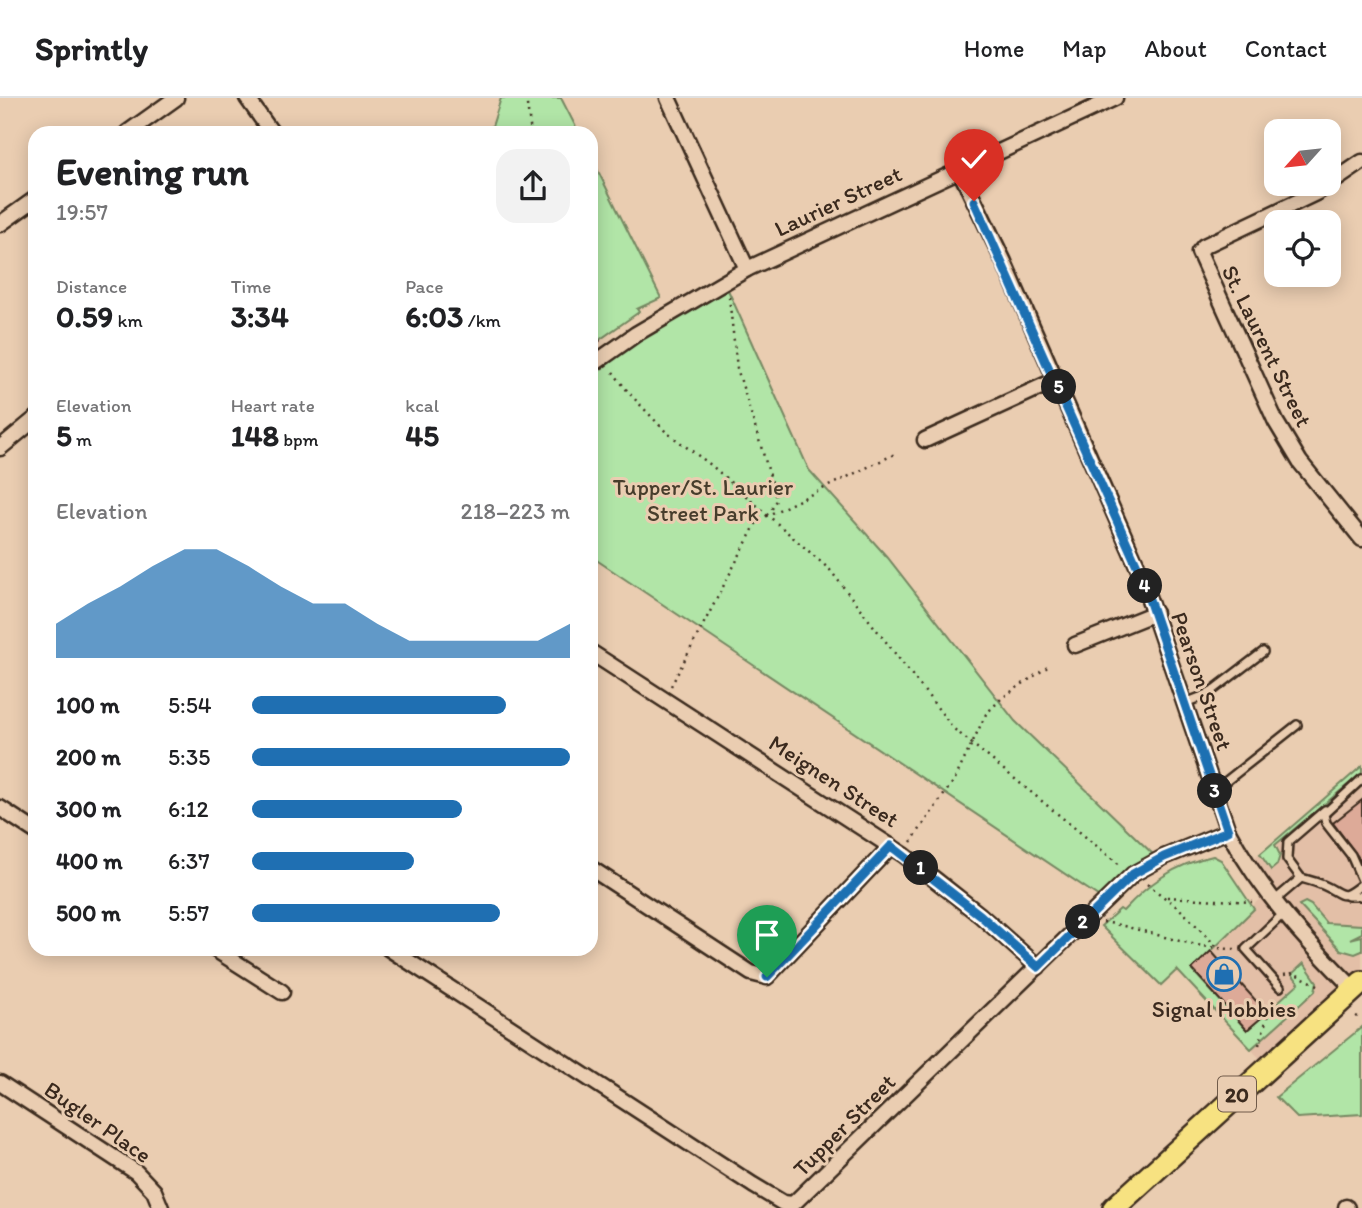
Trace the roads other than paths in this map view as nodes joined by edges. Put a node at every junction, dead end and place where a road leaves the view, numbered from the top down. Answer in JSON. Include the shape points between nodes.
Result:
{"nodes":[{"id":1,"x":176,"y":98,"type":"edge"},
{"id":2,"x":247,"y":98,"type":"edge"},
{"id":3,"x":1115,"y":98,"type":"edge"},
{"id":4,"x":673,"y":99,"type":"edge"},
{"id":5,"x":137,"y":126,"type":"edge"},
{"id":6,"x":267,"y":126,"type":"edge"},
{"id":7,"x":1362,"y":162,"type":"edge"},
{"id":8,"x":960,"y":170,"type":"junction"},
{"id":9,"x":28,"y":204,"type":"edge"},
{"id":10,"x":0,"y":224,"type":"edge"},
{"id":11,"x":747,"y":269,"type":"junction"},
{"id":12,"x":598,"y":361,"type":"edge"},
{"id":13,"x":1056,"y":380,"type":"junction"},
{"id":14,"x":28,"y":425,"type":"edge"},
{"id":15,"x":925,"y":440,"type":"dead end"},
{"id":16,"x":0,"y":448,"type":"edge"},
{"id":17,"x":1362,"y":540,"type":"edge"},
{"id":18,"x":1155,"y":613,"type":"junction"},
{"id":19,"x":1075,"y":645,"type":"dead end"},
{"id":20,"x":1263,"y":652,"type":"dead end"},
{"id":21,"x":598,"y":657,"type":"edge"},
{"id":22,"x":1185,"y":703,"type":"junction"},
{"id":23,"x":1297,"y":725,"type":"dead end"},
{"id":24,"x":1362,"y":779,"type":"edge"},
{"id":25,"x":1214,"y":790,"type":"junction"},
{"id":26,"x":0,"y":808,"type":"edge"},
{"id":27,"x":1326,"y":810,"type":"junction"},
{"id":28,"x":28,"y":826,"type":"edge"},
{"id":29,"x":1228,"y":831,"type":"junction"},
{"id":30,"x":891,"y":846,"type":"junction"},
{"id":31,"x":598,"y":873,"type":"edge"},
{"id":32,"x":1301,"y":878,"type":"junction"},
{"id":33,"x":1362,"y":882,"type":"edge"},
{"id":34,"x":1348,"y":895,"type":"junction"},
{"id":35,"x":1362,"y":896,"type":"edge"},
{"id":36,"x":1273,"y":902,"type":"junction"},
{"id":37,"x":1283,"y":914,"type":"junction"},
{"id":38,"x":226,"y":956,"type":"edge"},
{"id":39,"x":400,"y":956,"type":"edge"},
{"id":40,"x":1038,"y":967,"type":"junction"},
{"id":41,"x":1358,"y":985,"type":"edge"},
{"id":42,"x":1280,"y":987,"type":"dead end"},
{"id":43,"x":282,"y":992,"type":"dead end"},
{"id":44,"x":0,"y":1083,"type":"edge"},
{"id":45,"x":161,"y":1208,"type":"edge"},
{"id":46,"x":1114,"y":1208,"type":"edge"}],
"edges":[{"from":1,"to":5,"type":"street"},
{"from":2,"to":6,"type":"street"},
{"from":3,"to":8,"type":"street","name":"Laurier Street"},
{"from":4,"to":11,"type":"street"},
{"from":7,"to":17,"type":"street","name":"St. Laurent Street","via":[[1318,192],[1199,252],[1276,422],[1300,462]]},
{"from":8,"to":11,"type":"street","name":"Laurier Street"},
{"from":8,"to":13,"type":"street","name":"Pearson Street"},
{"from":9,"to":10,"type":"street"},
{"from":11,"to":12,"type":"street","name":"Laurier Street"},
{"from":13,"to":15,"type":"street"},
{"from":13,"to":18,"type":"street","name":"Pearson Street"},
{"from":14,"to":16,"type":"street"},
{"from":18,"to":19,"type":"street"},
{"from":18,"to":22,"type":"street","name":"Pearson Street"},
{"from":20,"to":22,"type":"lane","via":[[1208,694]]},
{"from":21,"to":30,"type":"street","name":"Meignen Street"},
{"from":22,"to":25,"type":"street","name":"Pearson Street"},
{"from":23,"to":25,"type":"lane"},
{"from":24,"to":27,"type":"lane"},
{"from":25,"to":29,"type":"street","name":"Pearson Street"},
{"from":26,"to":28,"type":"street"},
{"from":27,"to":32,"type":"lane","via":[[1288,842],[1287,859]]},
{"from":27,"to":33,"type":"lane","via":[[1326,823],[1351,855]]},
{"from":29,"to":36,"type":"street","name":"Pearson Street"},
{"from":29,"to":40,"type":"street","name":"Tupper Street","via":[[1133,874]]},
{"from":30,"to":31,"type":"street","via":[[767,977],[751,973]]},
{"from":30,"to":40,"type":"street","name":"Meignen Street"},
{"from":32,"to":34,"type":"lane"},
{"from":32,"to":36,"type":"lane"},
{"from":33,"to":34,"type":"lane"},
{"from":34,"to":35,"type":"lane"},
{"from":36,"to":37,"type":"street","name":"Pearson Street"},
{"from":37,"to":41,"type":"street","name":"Pearson Street"},
{"from":37,"to":42,"type":"lane","via":[[1246,948]]},
{"from":38,"to":43,"type":"street"},
{"from":39,"to":40,"type":"street","name":"Tupper Street","via":[[753,1185],[793,1204]]},
{"from":41,"to":46,"type":"main road","number":"20"},
{"from":44,"to":45,"type":"street","name":"Bugler Place","via":[[135,1172],[155,1191]]}]}
